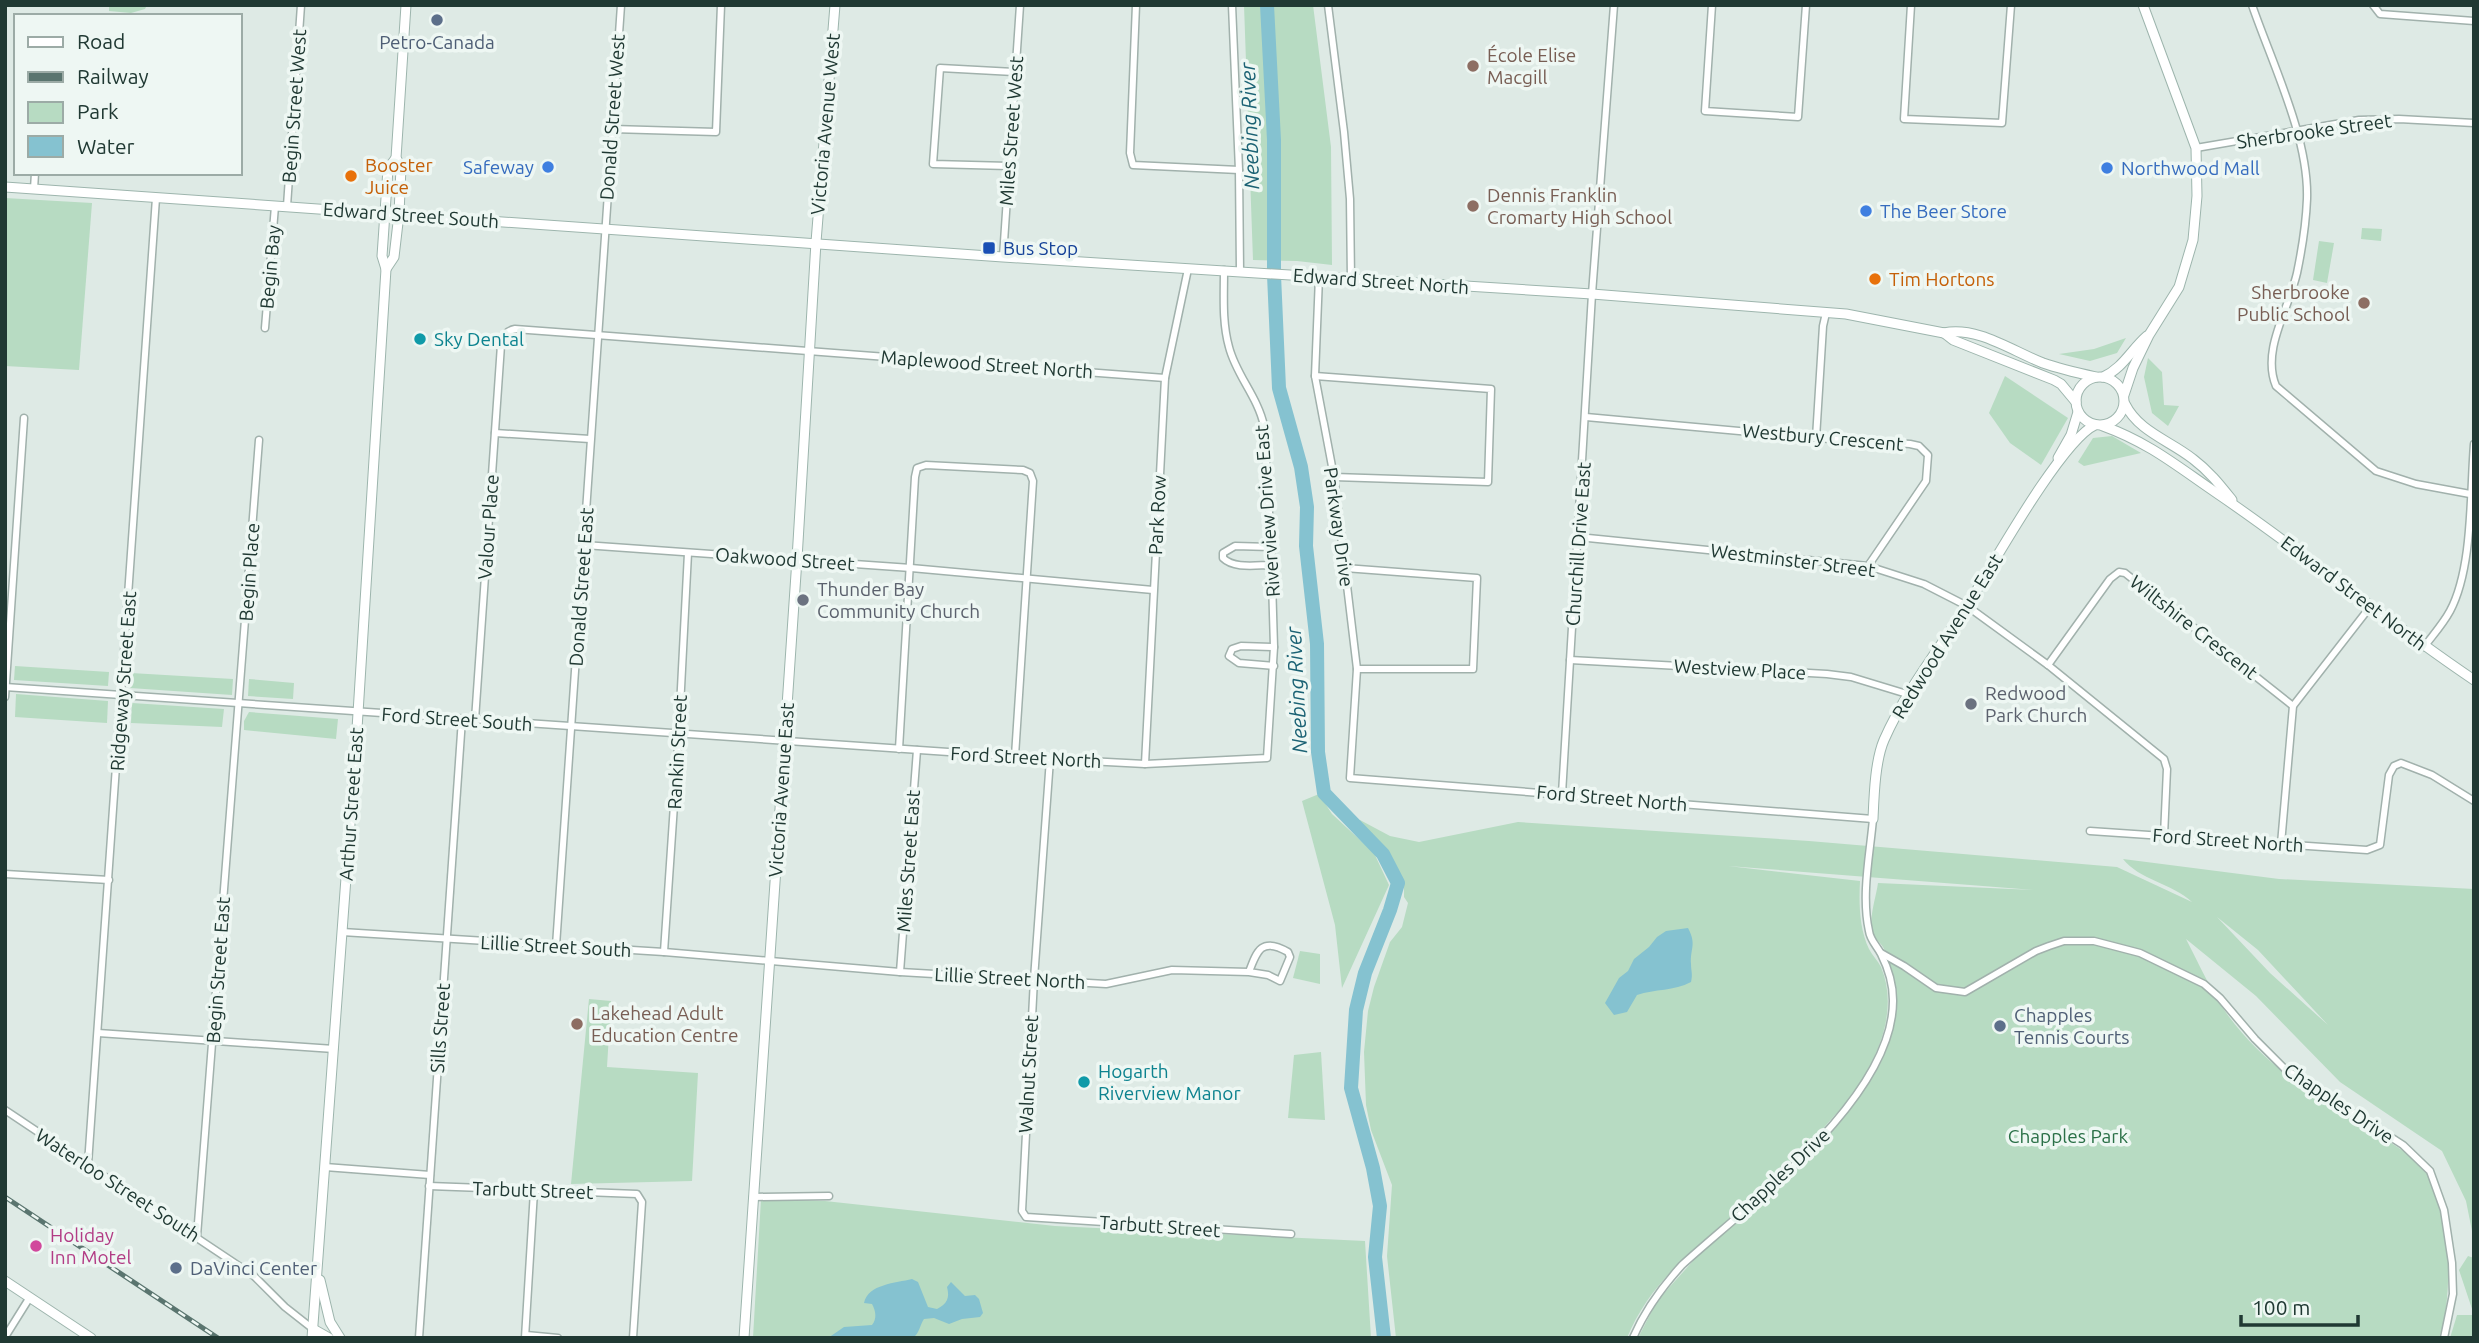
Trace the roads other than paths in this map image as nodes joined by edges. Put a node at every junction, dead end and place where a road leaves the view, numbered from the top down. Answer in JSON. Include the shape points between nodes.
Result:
{"nodes":[{"id":1,"x":301,"y":5,"type":"edge"},
{"id":2,"x":406,"y":5,"type":"edge"},
{"id":3,"x":621,"y":5,"type":"edge"},
{"id":4,"x":721,"y":5,"type":"edge"},
{"id":5,"x":835,"y":5,"type":"edge"},
{"id":6,"x":1020,"y":5,"type":"edge"},
{"id":7,"x":1136,"y":5,"type":"edge"},
{"id":8,"x":1232,"y":5,"type":"edge"},
{"id":9,"x":1328,"y":5,"type":"edge"},
{"id":10,"x":1614,"y":5,"type":"edge"},
{"id":11,"x":1712,"y":5,"type":"edge"},
{"id":12,"x":1806,"y":5,"type":"edge"},
{"id":13,"x":1911,"y":5,"type":"edge"},
{"id":14,"x":2011,"y":5,"type":"edge"},
{"id":15,"x":2143,"y":5,"type":"edge"},
{"id":16,"x":2252,"y":5,"type":"edge"},
{"id":17,"x":2373,"y":5,"type":"edge"},
{"id":18,"x":2474,"y":21,"type":"edge"},
{"id":19,"x":1014,"y":72,"type":"junction"},
{"id":20,"x":2474,"y":123,"type":"edge"},
{"id":21,"x":612,"y":129,"type":"junction"},
{"id":22,"x":2297,"y":131,"type":"junction"},
{"id":23,"x":2196,"y":148,"type":"junction"},
{"id":24,"x":396,"y":158,"type":"junction"},
{"id":25,"x":1009,"y":166,"type":"junction"},
{"id":26,"x":1239,"y":170,"type":"junction"},
{"id":27,"x":35,"y":175,"type":"edge"},
{"id":28,"x":5,"y":187,"type":"edge"},
{"id":29,"x":34,"y":189,"type":"junction"},
{"id":30,"x":156,"y":198,"type":"junction"},
{"id":31,"x":275,"y":206,"type":"junction"},
{"id":32,"x":286,"y":206,"type":"junction"},
{"id":33,"x":385,"y":213,"type":"junction"},
{"id":34,"x":399,"y":214,"type":"junction"},
{"id":35,"x":604,"y":228,"type":"junction"},
{"id":36,"x":816,"y":242,"type":"junction"},
{"id":37,"x":1003,"y":257,"type":"junction"},
{"id":38,"x":386,"y":269,"type":"junction"},
{"id":39,"x":1188,"y":269,"type":"junction"},
{"id":40,"x":1224,"y":270,"type":"junction"},
{"id":41,"x":1240,"y":271,"type":"junction"},
{"id":42,"x":1318,"y":277,"type":"junction"},
{"id":43,"x":1351,"y":280,"type":"junction"},
{"id":44,"x":1592,"y":294,"type":"junction"},
{"id":45,"x":1826,"y":313,"type":"junction"},
{"id":46,"x":265,"y":328,"type":"dead end"},
{"id":47,"x":1944,"y":333,"type":"junction"},
{"id":48,"x":596,"y":334,"type":"junction"},
{"id":49,"x":503,"y":335,"type":"joint"},
{"id":50,"x":2149,"y":335,"type":"junction"},
{"id":51,"x":809,"y":350,"type":"junction"},
{"id":52,"x":1315,"y":376,"type":"junction"},
{"id":53,"x":2100,"y":377,"type":"junction"},
{"id":54,"x":1165,"y":378,"type":"junction"},
{"id":55,"x":2124,"y":399,"type":"junction"},
{"id":56,"x":2077,"y":407,"type":"junction"},
{"id":57,"x":1586,"y":417,"type":"junction"},
{"id":58,"x":24,"y":418,"type":"dead end"},
{"id":59,"x":2099,"y":425,"type":"junction"},
{"id":60,"x":495,"y":433,"type":"junction"},
{"id":61,"x":1816,"y":438,"type":"junction"},
{"id":62,"x":590,"y":439,"type":"junction"},
{"id":63,"x":259,"y":440,"type":"dead end"},
{"id":64,"x":2474,"y":444,"type":"edge"},
{"id":65,"x":2055,"y":466,"type":"junction"},
{"id":66,"x":1334,"y":477,"type":"junction"},
{"id":67,"x":2470,"y":494,"type":"junction"},
{"id":68,"x":2235,"y":504,"type":"junction"},
{"id":69,"x":1578,"y":537,"type":"junction"},
{"id":70,"x":583,"y":545,"type":"junction"},
{"id":71,"x":1271,"y":547,"type":"junction"},
{"id":72,"x":688,"y":552,"type":"junction"},
{"id":73,"x":797,"y":559,"type":"junction"},
{"id":74,"x":1272,"y":565,"type":"junction"},
{"id":75,"x":1868,"y":566,"type":"junction"},
{"id":76,"x":911,"y":568,"type":"junction"},
{"id":77,"x":1345,"y":568,"type":"junction"},
{"id":78,"x":1027,"y":577,"type":"junction"},
{"id":79,"x":1153,"y":590,"type":"junction"},
{"id":80,"x":1967,"y":606,"type":"junction"},
{"id":81,"x":2370,"y":607,"type":"junction"},
{"id":82,"x":2424,"y":646,"type":"junction"},
{"id":83,"x":1274,"y":647,"type":"junction"},
{"id":84,"x":1570,"y":660,"type":"junction"},
{"id":85,"x":2048,"y":665,"type":"junction"},
{"id":86,"x":1274,"y":666,"type":"junction"},
{"id":87,"x":1357,"y":669,"type":"junction"},
{"id":88,"x":2474,"y":680,"type":"edge"},
{"id":89,"x":6,"y":687,"type":"edge"},
{"id":90,"x":1907,"y":694,"type":"junction"},
{"id":91,"x":122,"y":696,"type":"junction"},
{"id":92,"x":5,"y":697,"type":"edge"},
{"id":93,"x":239,"y":704,"type":"junction"},
{"id":94,"x":2293,"y":706,"type":"junction"},
{"id":95,"x":358,"y":713,"type":"junction"},
{"id":96,"x":462,"y":719,"type":"junction"},
{"id":97,"x":475,"y":720,"type":"junction"},
{"id":98,"x":572,"y":726,"type":"junction"},
{"id":99,"x":678,"y":734,"type":"junction"},
{"id":100,"x":784,"y":742,"type":"junction"},
{"id":101,"x":899,"y":749,"type":"junction"},
{"id":102,"x":917,"y":750,"type":"junction"},
{"id":103,"x":1015,"y":756,"type":"junction"},
{"id":104,"x":1267,"y":758,"type":"joint"},
{"id":105,"x":1050,"y":759,"type":"junction"},
{"id":106,"x":1145,"y":764,"type":"junction"},
{"id":107,"x":1350,"y":778,"type":"joint"},
{"id":108,"x":1562,"y":794,"type":"junction"},
{"id":109,"x":2474,"y":801,"type":"edge"},
{"id":110,"x":1873,"y":819,"type":"junction"},
{"id":111,"x":2090,"y":831,"type":"dead end"},
{"id":112,"x":2164,"y":836,"type":"junction"},
{"id":113,"x":2281,"y":844,"type":"junction"},
{"id":114,"x":5,"y":874,"type":"edge"},
{"id":115,"x":109,"y":880,"type":"junction"},
{"id":116,"x":342,"y":932,"type":"junction"},
{"id":117,"x":447,"y":939,"type":"junction"},
{"id":118,"x":555,"y":946,"type":"junction"},
{"id":119,"x":664,"y":952,"type":"junction"},
{"id":120,"x":1881,"y":953,"type":"junction"},
{"id":121,"x":769,"y":962,"type":"junction"},
{"id":122,"x":900,"y":972,"type":"junction"},
{"id":123,"x":1249,"y":972,"type":"junction"},
{"id":124,"x":1034,"y":979,"type":"junction"},
{"id":125,"x":98,"y":1033,"type":"junction"},
{"id":126,"x":212,"y":1040,"type":"junction"},
{"id":127,"x":334,"y":1049,"type":"junction"},
{"id":128,"x":5,"y":1110,"type":"edge"},
{"id":129,"x":88,"y":1164,"type":"junction"},
{"id":130,"x":326,"y":1167,"type":"junction"},
{"id":131,"x":430,"y":1175,"type":"junction"},
{"id":132,"x":429,"y":1186,"type":"junction"},
{"id":133,"x":534,"y":1191,"type":"junction"},
{"id":134,"x":829,"y":1196,"type":"dead end"},
{"id":135,"x":753,"y":1197,"type":"junction"},
{"id":136,"x":1028,"y":1217,"type":"joint"},
{"id":137,"x":1291,"y":1234,"type":"dead end"},
{"id":138,"x":197,"y":1236,"type":"junction"},
{"id":139,"x":318,"y":1263,"type":"junction"},
{"id":140,"x":5,"y":1281,"type":"edge"},
{"id":141,"x":30,"y":1297,"type":"junction"},
{"id":142,"x":312,"y":1333,"type":"edge"},
{"id":143,"x":526,"y":1336,"type":"edge"},
{"id":144,"x":5,"y":1337,"type":"edge"},
{"id":145,"x":91,"y":1338,"type":"edge"},
{"id":146,"x":329,"y":1338,"type":"edge"},
{"id":147,"x":340,"y":1338,"type":"edge"},
{"id":148,"x":419,"y":1338,"type":"edge"},
{"id":149,"x":558,"y":1338,"type":"edge"},
{"id":150,"x":633,"y":1338,"type":"edge"},
{"id":151,"x":744,"y":1338,"type":"edge"},
{"id":152,"x":1633,"y":1338,"type":"edge"},
{"id":153,"x":2444,"y":1338,"type":"edge"}],
"edges":[{"from":1,"to":32,"type":"street","name":"Begin Street West"},
{"from":2,"to":24,"type":"main road"},
{"from":3,"to":21,"type":"street","name":"Donald Street West"},
{"from":4,"to":21,"type":"street","via":[[716,132]]},
{"from":5,"to":36,"type":"main road","name":"Victoria Avenue West"},
{"from":6,"to":19,"type":"street","name":"Miles Street West"},
{"from":7,"to":26,"type":"street","via":[[1133,165]]},
{"from":8,"to":26,"type":"street"},
{"from":9,"to":43,"type":"street","via":[[1350,199]]},
{"from":10,"to":44,"type":"street","name":"Churchill Drive East"},
{"from":11,"to":12,"type":"street","via":[[1705,111],[1798,117]]},
{"from":13,"to":14,"type":"street","via":[[1904,118],[2002,122]]},
{"from":15,"to":23,"type":"main road"},
{"from":16,"to":22,"type":"street"},
{"from":17,"to":18,"type":"street","via":[[2380,14]]},
{"from":19,"to":25,"type":"street","name":"Miles Street West"},
{"from":19,"to":25,"type":"street","via":[[940,68],[933,164]]},
{"from":20,"to":22,"type":"street","name":"Sherbrooke Street","via":[[2399,118]]},
{"from":21,"to":35,"type":"street","name":"Donald Street West"},
{"from":22,"to":23,"type":"street","name":"Sherbrooke Street"},
{"from":22,"to":67,"type":"street","via":[[2306,208],[2297,275],[2271,355],[2276,386],[2376,471]]},
{"from":23,"to":50,"type":"main road","via":[[2193,240],[2179,287]]},
{"from":24,"to":33,"type":"main road","name":"Arthur Street East","via":[[388,169]]},
{"from":24,"to":34,"type":"main road","name":"Arthur Street East","via":[[401,167]]},
{"from":25,"to":37,"type":"street","name":"Miles Street West"},
{"from":26,"to":41,"type":"street"},
{"from":27,"to":29,"type":"street"},
{"from":28,"to":29,"type":"main road","name":"Edward Street South"},
{"from":29,"to":30,"type":"main road","name":"Edward Street South"},
{"from":30,"to":31,"type":"main road","name":"Edward Street South"},
{"from":30,"to":91,"type":"street","name":"Ridgeway Street East"},
{"from":31,"to":32,"type":"main road","name":"Edward Street South"},
{"from":31,"to":46,"type":"street","name":"Begin Bay"},
{"from":32,"to":33,"type":"main road","name":"Edward Street South"},
{"from":33,"to":34,"type":"main road","name":"Edward Street South"},
{"from":33,"to":38,"type":"main road","name":"Arthur Street East","via":[[382,256]]},
{"from":34,"to":35,"type":"main road","name":"Edward Street South"},
{"from":34,"to":38,"type":"main road","name":"Arthur Street East","via":[[394,257]]},
{"from":35,"to":36,"type":"main road","name":"Edward Street South"},
{"from":35,"to":48,"type":"street","name":"Donald Street East"},
{"from":36,"to":37,"type":"main road","name":"Edward Street North"},
{"from":36,"to":51,"type":"main road","name":"Victoria Avenue East"},
{"from":37,"to":39,"type":"main road","name":"Edward Street North"},
{"from":38,"to":95,"type":"main road","name":"Arthur Street East"},
{"from":39,"to":40,"type":"main road","name":"Edward Street North"},
{"from":39,"to":54,"type":"street","name":"Park Row"},
{"from":40,"to":41,"type":"main road","name":"Edward Street North"},
{"from":40,"to":71,"type":"street","name":"Riverview Drive East","via":[[1224,327],[1229,349],[1264,426]]},
{"from":41,"to":42,"type":"main road","name":"Edward Street North"},
{"from":42,"to":43,"type":"main road","name":"Edward Street North"},
{"from":42,"to":52,"type":"street","name":"Parkway Drive"},
{"from":43,"to":44,"type":"main road","name":"Edward Street North"},
{"from":44,"to":45,"type":"main road","name":"Edward Street North"},
{"from":44,"to":57,"type":"street","name":"Churchill Drive East"},
{"from":45,"to":47,"type":"main road","name":"Edward Street North"},
{"from":45,"to":61,"type":"street"},
{"from":47,"to":53,"type":"main road","name":"Edward Street North","via":[[1956,330],[1974,335],[2042,362]]},
{"from":47,"to":56,"type":"main road","name":"Edward Street North","via":[[2062,384]]},
{"from":48,"to":49,"type":"street","name":"Maplewood Street North","via":[[515,329]]},
{"from":48,"to":51,"type":"street","name":"Maplewood Street North"},
{"from":48,"to":62,"type":"street","name":"Donald Street East"},
{"from":49,"to":60,"type":"street","name":"Valour Place"},
{"from":50,"to":53,"type":"main road","via":[[2116,371]]},
{"from":50,"to":55,"type":"main road"},
{"from":51,"to":54,"type":"street","name":"Maplewood Street North"},
{"from":51,"to":73,"type":"main road","name":"Victoria Avenue East"},
{"from":52,"to":66,"type":"street","name":"Parkway Drive"},
{"from":52,"to":66,"type":"street","via":[[1490,389],[1488,482]]},
{"from":53,"to":55,"type":"main road","via":[[2116,383]]},
{"from":53,"to":56,"type":"main road","via":[[2084,383]]},
{"from":54,"to":79,"type":"street","name":"Park Row"},
{"from":55,"to":59,"type":"main road","via":[[2118,418]]},
{"from":55,"to":68,"type":"main road","name":"Edward Street North","via":[[2138,424],[2194,459]]},
{"from":56,"to":59,"type":"main road","via":[[2088,423]]},
{"from":56,"to":65,"type":"main road","name":"Redwood Avenue East","via":[[2071,435]]},
{"from":57,"to":61,"type":"street","name":"Westbury Crescent"},
{"from":57,"to":69,"type":"street","name":"Churchill Drive East"},
{"from":58,"to":89,"type":"street"},
{"from":59,"to":65,"type":"main road","name":"Redwood Avenue East","via":[[2077,439]]},
{"from":59,"to":68,"type":"main road","name":"Edward Street North","via":[[2155,449]]},
{"from":60,"to":62,"type":"street"},
{"from":60,"to":97,"type":"street","name":"Valour Place"},
{"from":61,"to":75,"type":"street","name":"Westbury Crescent","via":[[1910,444],[1928,455],[1926,481]]},
{"from":62,"to":70,"type":"street","name":"Donald Street East"},
{"from":63,"to":93,"type":"street","name":"Begin Place"},
{"from":64,"to":67,"type":"street"},
{"from":65,"to":80,"type":"main road","name":"Redwood Avenue East"},
{"from":66,"to":77,"type":"street","name":"Parkway Drive"},
{"from":67,"to":82,"type":"street","via":[[2459,588],[2450,611]]},
{"from":68,"to":81,"type":"main road","name":"Edward Street North"},
{"from":69,"to":75,"type":"street","name":"Westminster Street"},
{"from":69,"to":84,"type":"street","name":"Churchill Drive East"},
{"from":70,"to":72,"type":"street","name":"Oakwood Street"},
{"from":70,"to":98,"type":"street","name":"Donald Street East"},
{"from":71,"to":74,"type":"street","name":"Riverview Drive East"},
{"from":71,"to":74,"type":"street","via":[[1235,546],[1223,553],[1223,558],[1236,565]]},
{"from":72,"to":73,"type":"street","name":"Oakwood Street"},
{"from":72,"to":99,"type":"street","name":"Rankin Street"},
{"from":73,"to":76,"type":"street","name":"Oakwood Street"},
{"from":73,"to":100,"type":"main road","name":"Victoria Avenue East"},
{"from":74,"to":83,"type":"street","name":"Riverview Drive East"},
{"from":75,"to":80,"type":"street","name":"Westminster Street","via":[[1924,584]]},
{"from":76,"to":78,"type":"street","name":"Oakwood Street"},
{"from":76,"to":78,"type":"street","via":[[917,468],[1023,470],[1033,481]]},
{"from":76,"to":101,"type":"street"},
{"from":77,"to":87,"type":"street","name":"Parkway Drive"},
{"from":77,"to":87,"type":"street","via":[[1477,578],[1474,669]]},
{"from":78,"to":79,"type":"street","name":"Oakwood Street"},
{"from":78,"to":103,"type":"street"},
{"from":79,"to":106,"type":"street","name":"Park Row"},
{"from":80,"to":85,"type":"street","name":"Westminster Street"},
{"from":80,"to":90,"type":"main road","name":"Redwood Avenue East"},
{"from":81,"to":82,"type":"main road","name":"Edward Street North"},
{"from":81,"to":94,"type":"street"},
{"from":82,"to":88,"type":"main road","name":"Edward Street North"},
{"from":83,"to":86,"type":"street","name":"Riverview Drive East"},
{"from":83,"to":86,"type":"street","via":[[1241,646],[1228,656],[1239,663]]},
{"from":84,"to":90,"type":"street","name":"Westview Place","via":[[1827,674]]},
{"from":84,"to":108,"type":"street","name":"Churchill Drive East"},
{"from":85,"to":94,"type":"street","name":"Wiltshire Crescent","via":[[2110,579],[2125,573]]},
{"from":85,"to":112,"type":"street","name":"Westminster Street","via":[[2164,759]]},
{"from":86,"to":104,"type":"street","name":"Riverview Drive East"},
{"from":87,"to":107,"type":"street","name":"Parkway Drive"},
{"from":89,"to":91,"type":"street","name":"Ford Street South"},
{"from":89,"to":92,"type":"street"},
{"from":90,"to":110,"type":"main road","name":"Redwood Avenue East","via":[[1883,743]]},
{"from":91,"to":93,"type":"street","name":"Ford Street South"},
{"from":91,"to":115,"type":"street","name":"Ridgeway Street East"},
{"from":93,"to":95,"type":"street","name":"Ford Street South"},
{"from":93,"to":126,"type":"street","name":"Begin Street East"},
{"from":94,"to":113,"type":"street"},
{"from":95,"to":96,"type":"street","name":"Ford Street South"},
{"from":95,"to":116,"type":"main road","name":"Arthur Street East"},
{"from":96,"to":97,"type":"street","name":"Ford Street South"},
{"from":96,"to":117,"type":"street","name":"Sills Street"},
{"from":97,"to":98,"type":"street","name":"Ford Street South"},
{"from":98,"to":99,"type":"street","name":"Ford Street South"},
{"from":98,"to":118,"type":"street","name":"Donald Street East"},
{"from":99,"to":100,"type":"street","name":"Ford Street South"},
{"from":99,"to":119,"type":"street","name":"Rankin Street"},
{"from":100,"to":101,"type":"street","name":"Ford Street North"},
{"from":100,"to":121,"type":"main road","name":"Victoria Avenue East"},
{"from":101,"to":102,"type":"street","name":"Ford Street North"},
{"from":102,"to":103,"type":"street","name":"Ford Street North"},
{"from":102,"to":122,"type":"street","name":"Miles Street East"},
{"from":103,"to":105,"type":"street","name":"Ford Street North"},
{"from":104,"to":106,"type":"street","name":"Ford Street North"},
{"from":105,"to":106,"type":"street","name":"Ford Street North"},
{"from":105,"to":124,"type":"street","name":"Walnut Street"},
{"from":107,"to":108,"type":"street","name":"Ford Street North"},
{"from":108,"to":110,"type":"street","name":"Ford Street North"},
{"from":109,"to":113,"type":"street","name":"Ford Street North","via":[[2432,775],[2401,763],[2389,775],[2380,845],[2367,850]]},
{"from":110,"to":120,"type":"street","name":"Chapples Drive","via":[[1868,929]]},
{"from":111,"to":112,"type":"street","name":"Ford Street North"},
{"from":112,"to":113,"type":"street","name":"Ford Street North"},
{"from":114,"to":115,"type":"street"},
{"from":115,"to":125,"type":"street","name":"Ridgeway Street East"},
{"from":116,"to":117,"type":"street","name":"Lillie Street South"},
{"from":116,"to":127,"type":"main road","name":"Arthur Street East"},
{"from":117,"to":118,"type":"street","name":"Lillie Street South"},
{"from":117,"to":131,"type":"street","name":"Sills Street"},
{"from":118,"to":119,"type":"street","name":"Lillie Street South"},
{"from":119,"to":121,"type":"street","name":"Lillie Street South"},
{"from":120,"to":152,"type":"street","name":"Chapples Drive","via":[[1892,986],[1892,1013],[1870,1074],[1826,1135],[1669,1279]]},
{"from":120,"to":153,"type":"street","name":"Chapples Drive","via":[[1936,988],[1965,992],[2036,951],[2078,940],[2140,953],[2204,984],[2285,1069],[2403,1145],[2430,1171],[2444,1210],[2452,1263],[2453,1294]]},
{"from":121,"to":122,"type":"street","name":"Lillie Street North"},
{"from":121,"to":135,"type":"main road","name":"Victoria Avenue East"},
{"from":122,"to":124,"type":"street","name":"Lillie Street North"},
{"from":123,"to":123,"type":"street","name":"Lillie Street North","via":[[1280,981],[1288,951],[1268,946],[1257,950]]},
{"from":123,"to":124,"type":"street","name":"Lillie Street North","via":[[1172,970],[1106,984]]},
{"from":124,"to":136,"type":"street","name":"Walnut Street","via":[[1021,1201]]},
{"from":125,"to":126,"type":"street"},
{"from":125,"to":129,"type":"street","name":"Ridgeway Street East"},
{"from":126,"to":127,"type":"street"},
{"from":126,"to":138,"type":"street","name":"Begin Street East"},
{"from":127,"to":130,"type":"main road","name":"Arthur Street East"},
{"from":128,"to":129,"type":"street","name":"Waterloo Street South"},
{"from":129,"to":138,"type":"street","name":"Waterloo Street South"},
{"from":130,"to":131,"type":"street"},
{"from":130,"to":139,"type":"main road","name":"Arthur Street East"},
{"from":131,"to":132,"type":"street","name":"Sills Street"},
{"from":132,"to":133,"type":"street","name":"Tarbutt Street"},
{"from":132,"to":148,"type":"street","name":"Sills Street"},
{"from":133,"to":143,"type":"street"},
{"from":133,"to":150,"type":"street","name":"Tarbutt Street","via":[[637,1194],[642,1202]]},
{"from":134,"to":135,"type":"street"},
{"from":135,"to":151,"type":"main road","name":"Victoria Avenue East"},
{"from":136,"to":137,"type":"street","name":"Tarbutt Street"},
{"from":138,"to":142,"type":"street","name":"Waterloo Street South","via":[[254,1276]]},
{"from":139,"to":142,"type":"main road","name":"Arthur Street East"},
{"from":139,"to":147,"type":"main road","via":[[330,1322]]},
{"from":140,"to":141,"type":"main road"},
{"from":141,"to":144,"type":"street"},
{"from":141,"to":145,"type":"main road"},
{"from":142,"to":146,"type":"main road","name":"Waterloo Street South"},
{"from":143,"to":149,"type":"street"}]}
